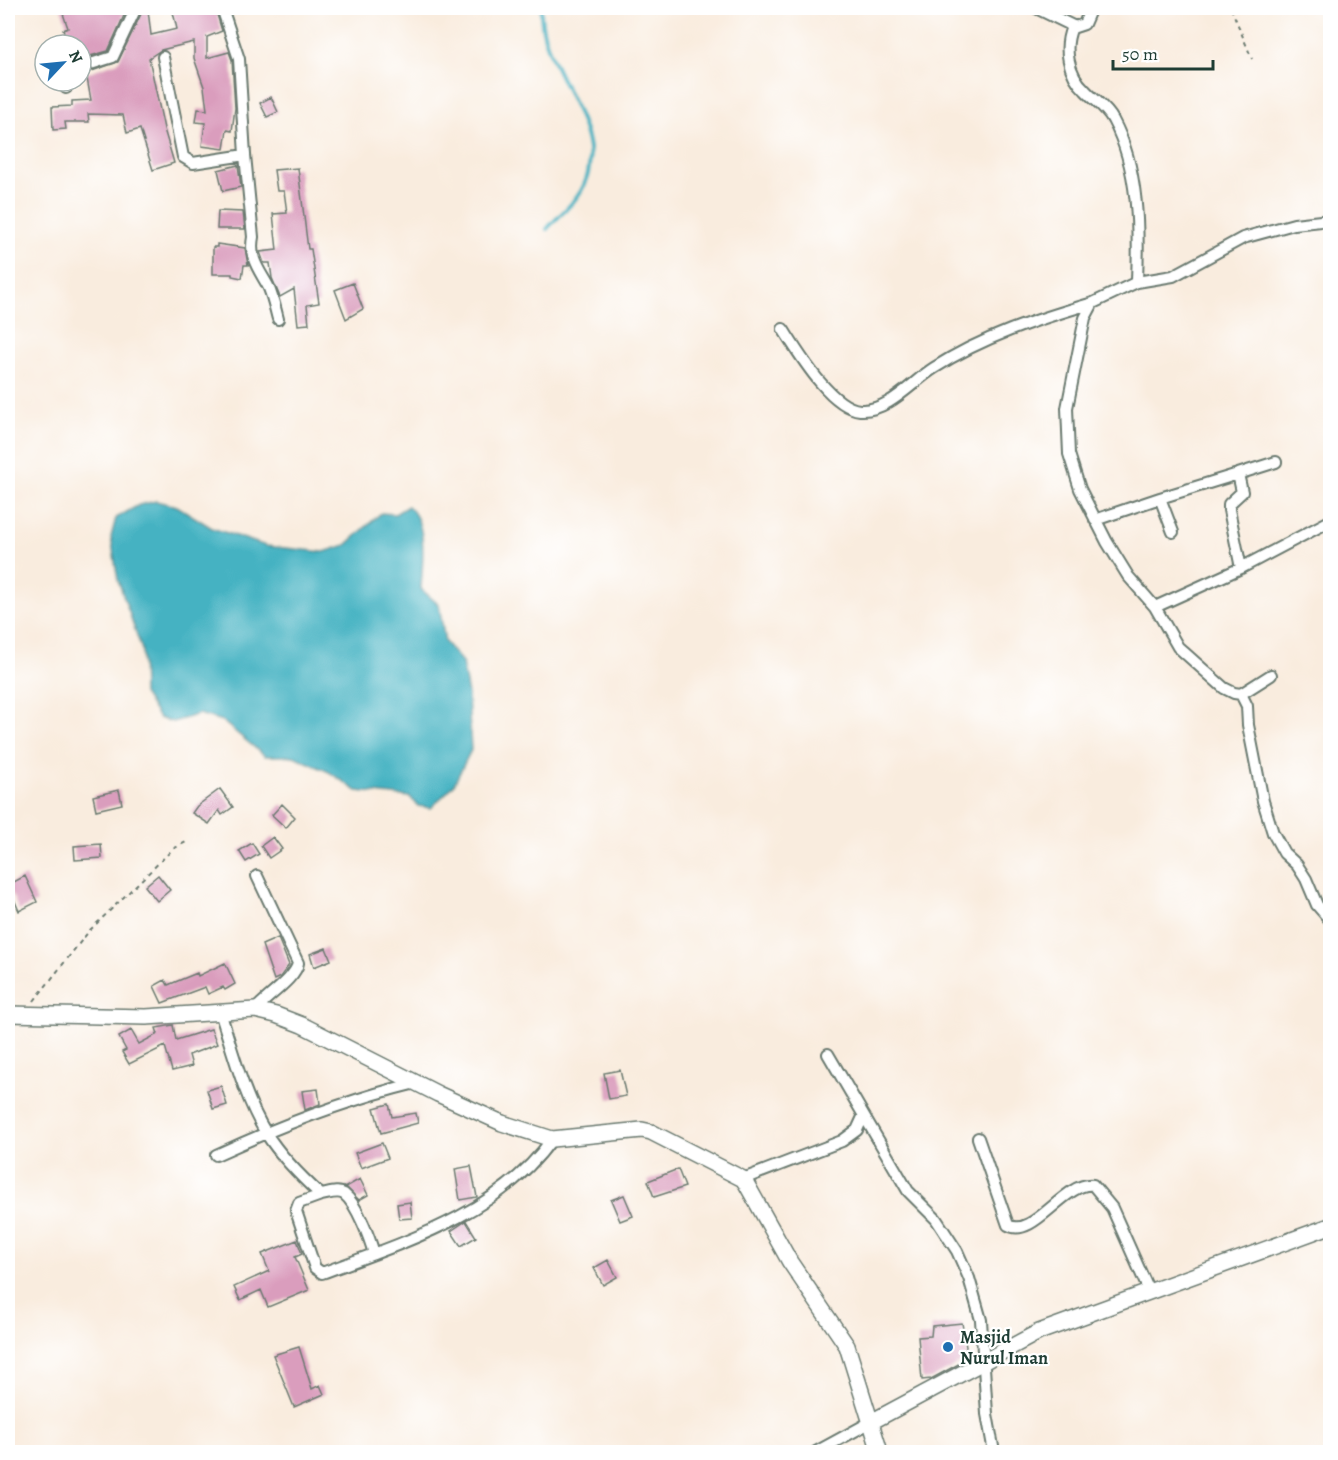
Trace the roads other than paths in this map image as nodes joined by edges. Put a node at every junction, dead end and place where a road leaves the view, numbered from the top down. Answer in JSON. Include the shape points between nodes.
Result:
{"nodes":[{"id":1,"x":136,"y":8,"type":"edge"},
{"id":2,"x":222,"y":8,"type":"edge"},
{"id":3,"x":1036,"y":8,"type":"edge"},
{"id":4,"x":1091,"y":8,"type":"edge"},
{"id":5,"x":1072,"y":27,"type":"junction"},
{"id":6,"x":163,"y":57,"type":"dead end"},
{"id":7,"x":93,"y":63,"type":"edge"},
{"id":8,"x":245,"y":155,"type":"junction"},
{"id":9,"x":1330,"y":220,"type":"edge"},
{"id":10,"x":1137,"y":282,"type":"junction"},
{"id":11,"x":1094,"y":303,"type":"junction"},
{"id":12,"x":278,"y":319,"type":"dead end"},
{"id":13,"x":783,"y":329,"type":"dead end"},
{"id":14,"x":1276,"y":462,"type":"dead end"},
{"id":15,"x":1238,"y":474,"type":"junction"},
{"id":16,"x":1160,"y":498,"type":"junction"},
{"id":17,"x":1095,"y":520,"type":"junction"},
{"id":18,"x":1330,"y":521,"type":"edge"},
{"id":19,"x":1173,"y":532,"type":"dead end"},
{"id":20,"x":1241,"y":568,"type":"junction"},
{"id":21,"x":1155,"y":607,"type":"junction"},
{"id":22,"x":1271,"y":675,"type":"dead end"},
{"id":23,"x":1241,"y":694,"type":"junction"},
{"id":24,"x":257,"y":876,"type":"dead end"},
{"id":25,"x":1330,"y":920,"type":"edge"},
{"id":26,"x":255,"y":1010,"type":"junction"},
{"id":27,"x":220,"y":1012,"type":"junction"},
{"id":28,"x":8,"y":1014,"type":"edge"},
{"id":29,"x":828,"y":1053,"type":"dead end"},
{"id":30,"x":416,"y":1083,"type":"junction"},
{"id":31,"x":863,"y":1117,"type":"junction"},
{"id":32,"x":266,"y":1132,"type":"junction"},
{"id":33,"x":978,"y":1137,"type":"dead end"},
{"id":34,"x":552,"y":1139,"type":"junction"},
{"id":35,"x":216,"y":1155,"type":"dead end"},
{"id":36,"x":743,"y":1179,"type":"junction"},
{"id":37,"x":321,"y":1195,"type":"junction"},
{"id":38,"x":1330,"y":1226,"type":"edge"},
{"id":39,"x":374,"y":1254,"type":"junction"},
{"id":40,"x":1149,"y":1291,"type":"junction"},
{"id":41,"x":985,"y":1359,"type":"junction"},
{"id":42,"x":871,"y":1422,"type":"junction"},
{"id":43,"x":816,"y":1452,"type":"edge"},
{"id":44,"x":880,"y":1452,"type":"edge"},
{"id":45,"x":994,"y":1452,"type":"edge"}],
"edges":[{"from":1,"to":7,"type":"street","via":[[113,57]]},
{"from":2,"to":8,"type":"street","via":[[239,59]]},
{"from":3,"to":5,"type":"street"},
{"from":4,"to":5,"type":"street","via":[[1084,24]]},
{"from":5,"to":10,"type":"street","via":[[1067,38],[1071,69],[1081,87],[1112,118],[1134,185]]},
{"from":6,"to":8,"type":"street","via":[[183,157],[188,162],[200,163]]},
{"from":8,"to":12,"type":"street","via":[[253,261],[274,299]]},
{"from":9,"to":10,"type":"street","via":[[1251,235],[1173,276]]},
{"from":10,"to":11,"type":"street"},
{"from":11,"to":13,"type":"street","via":[[961,351],[891,400],[860,410],[845,404],[825,387]]},
{"from":11,"to":17,"type":"street","via":[[1083,324],[1067,424],[1071,462]]},
{"from":14,"to":15,"type":"street"},
{"from":15,"to":16,"type":"street"},
{"from":15,"to":20,"type":"street","via":[[1242,492],[1228,510]]},
{"from":16,"to":17,"type":"street"},
{"from":16,"to":19,"type":"street"},
{"from":17,"to":21,"type":"street","via":[[1128,576]]},
{"from":18,"to":20,"type":"street"},
{"from":20,"to":21,"type":"street"},
{"from":21,"to":23,"type":"street","via":[[1178,646],[1224,688]]},
{"from":22,"to":23,"type":"street"},
{"from":23,"to":25,"type":"street","via":[[1247,706],[1273,833]]},
{"from":24,"to":26,"type":"street","via":[[298,963],[291,977]]},
{"from":26,"to":27,"type":"street"},
{"from":26,"to":30,"type":"street","via":[[302,1025]]},
{"from":27,"to":28,"type":"street","via":[[146,1017]]},
{"from":27,"to":32,"type":"street","via":[[239,1071]]},
{"from":29,"to":31,"type":"street"},
{"from":30,"to":32,"type":"street","via":[[307,1115]]},
{"from":30,"to":34,"type":"street","via":[[502,1123]]},
{"from":31,"to":36,"type":"street","via":[[857,1130],[842,1141]]},
{"from":31,"to":41,"type":"street","via":[[908,1191],[936,1220],[957,1251],[977,1302]]},
{"from":32,"to":35,"type":"street"},
{"from":32,"to":37,"type":"street","via":[[293,1169]]},
{"from":33,"to":40,"type":"street","via":[[1008,1225],[1016,1228],[1031,1223],[1075,1189],[1093,1185],[1112,1208]]},
{"from":34,"to":36,"type":"street","via":[[642,1130]]},
{"from":34,"to":39,"type":"street","via":[[518,1180],[461,1214]]},
{"from":36,"to":42,"type":"street","via":[[790,1262],[847,1346]]},
{"from":37,"to":39,"type":"street","via":[[338,1192],[346,1197],[369,1237]]},
{"from":37,"to":39,"type":"street","via":[[297,1206],[297,1217],[318,1272]]},
{"from":38,"to":40,"type":"street"},
{"from":40,"to":41,"type":"street","via":[[1060,1324]]},
{"from":41,"to":42,"type":"street"},
{"from":41,"to":45,"type":"street","via":[[987,1414]]},
{"from":42,"to":43,"type":"street"},
{"from":42,"to":44,"type":"street"}]}
